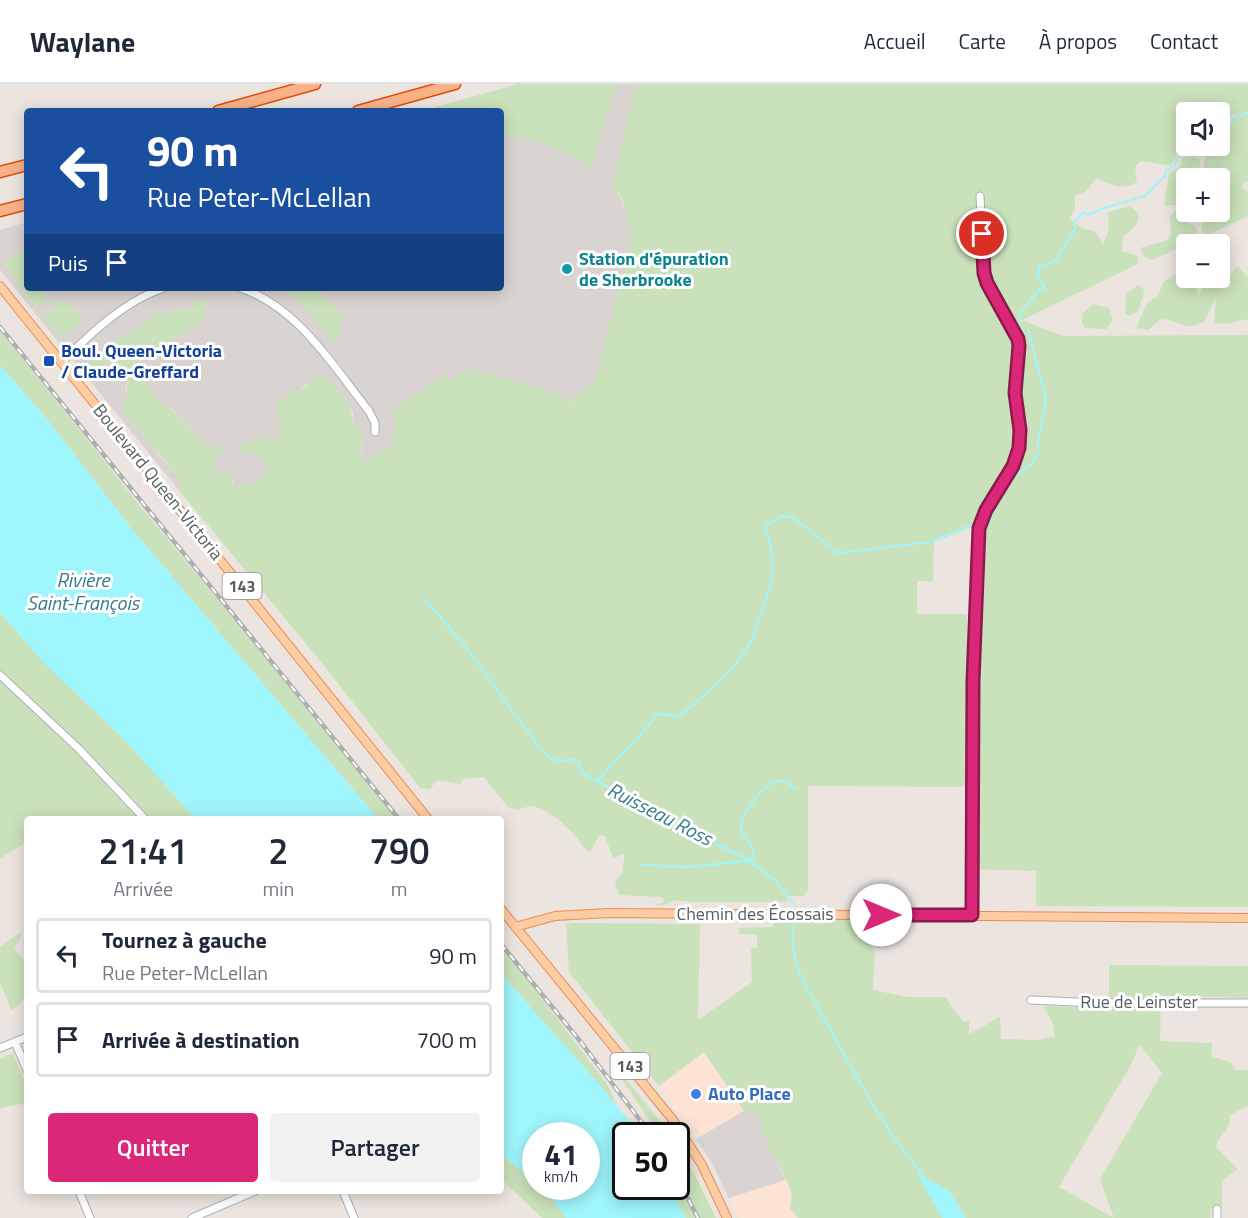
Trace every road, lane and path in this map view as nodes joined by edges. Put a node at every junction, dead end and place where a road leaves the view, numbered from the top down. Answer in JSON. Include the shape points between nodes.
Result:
{"nodes":[{"id":1,"x":315,"y":84,"type":"edge"},
{"id":2,"x":455,"y":84,"type":"edge"},
{"id":3,"x":229,"y":108,"type":"edge"},
{"id":4,"x":369,"y":108,"type":"edge"},
{"id":5,"x":24,"y":166,"type":"edge"},
{"id":6,"x":0,"y":172,"type":"edge"},
{"id":7,"x":980,"y":196,"type":"dead end"},
{"id":8,"x":24,"y":205,"type":"edge"},
{"id":9,"x":0,"y":211,"type":"edge"},
{"id":10,"x":0,"y":286,"type":"edge"},
{"id":11,"x":158,"y":291,"type":"edge"},
{"id":12,"x":247,"y":291,"type":"edge"},
{"id":13,"x":62,"y":362,"type":"junction"},
{"id":14,"x":375,"y":432,"type":"dead end"},
{"id":15,"x":0,"y":675,"type":"edge"},
{"id":16,"x":142,"y":816,"type":"edge"},
{"id":17,"x":426,"y":816,"type":"edge"},
{"id":18,"x":504,"y":913,"type":"edge"},
{"id":19,"x":972,"y":915,"type":"junction"},
{"id":20,"x":1248,"y":918,"type":"edge"},
{"id":21,"x":515,"y":927,"type":"junction"},
{"id":22,"x":1031,"y":1000,"type":"dead end"},
{"id":23,"x":1248,"y":1003,"type":"edge"},
{"id":24,"x":24,"y":1038,"type":"edge"},
{"id":25,"x":15,"y":1042,"type":"junction"},
{"id":26,"x":0,"y":1048,"type":"edge"},
{"id":27,"x":24,"y":1063,"type":"edge"},
{"id":28,"x":80,"y":1194,"type":"edge"},
{"id":29,"x":249,"y":1194,"type":"edge"},
{"id":30,"x":344,"y":1194,"type":"edge"},
{"id":31,"x":1217,"y":1209,"type":"dead end"},
{"id":32,"x":203,"y":1216,"type":"edge"},
{"id":33,"x":90,"y":1218,"type":"edge"},
{"id":34,"x":192,"y":1218,"type":"edge"},
{"id":35,"x":354,"y":1218,"type":"edge"},
{"id":36,"x":727,"y":1218,"type":"edge"},
{"id":37,"x":1217,"y":1218,"type":"edge"}],
"edges":[{"from":1,"to":3,"type":"highway"},
{"from":2,"to":4,"type":"highway"},
{"from":5,"to":6,"type":"highway"},
{"from":7,"to":19,"type":"street","via":[[984,273],[1019,346],[1015,393],[1020,436],[1016,459],[979,528],[973,681]]},
{"from":8,"to":9,"type":"highway"},
{"from":10,"to":13,"type":"main road","name":"Boulevard Queen-Victoria","number":"143"},
{"from":11,"to":13,"type":"street","via":[[128,305]]},
{"from":12,"to":14,"type":"street","via":[[270,301],[299,324],[369,411]]},
{"from":13,"to":17,"type":"main road","name":"Boulevard Queen-Victoria","number":"143"},
{"from":15,"to":16,"type":"street","via":[[79,749]]},
{"from":18,"to":21,"type":"main road","number":"143"},
{"from":19,"to":20,"type":"main road","name":"Chemin des Écossais"},
{"from":19,"to":21,"type":"main road","name":"Chemin des Écossais","via":[[599,913],[555,916]]},
{"from":21,"to":36,"type":"main road","number":"143","via":[[673,1120],[702,1165]]},
{"from":22,"to":23,"type":"street","name":"Rue de Leinster"},
{"from":24,"to":25,"type":"street"},
{"from":25,"to":26,"type":"street"},
{"from":25,"to":27,"type":"street"},
{"from":28,"to":33,"type":"street"},
{"from":29,"to":32,"type":"street"},
{"from":30,"to":35,"type":"street"},
{"from":31,"to":37,"type":"street"},
{"from":32,"to":34,"type":"street"}]}
